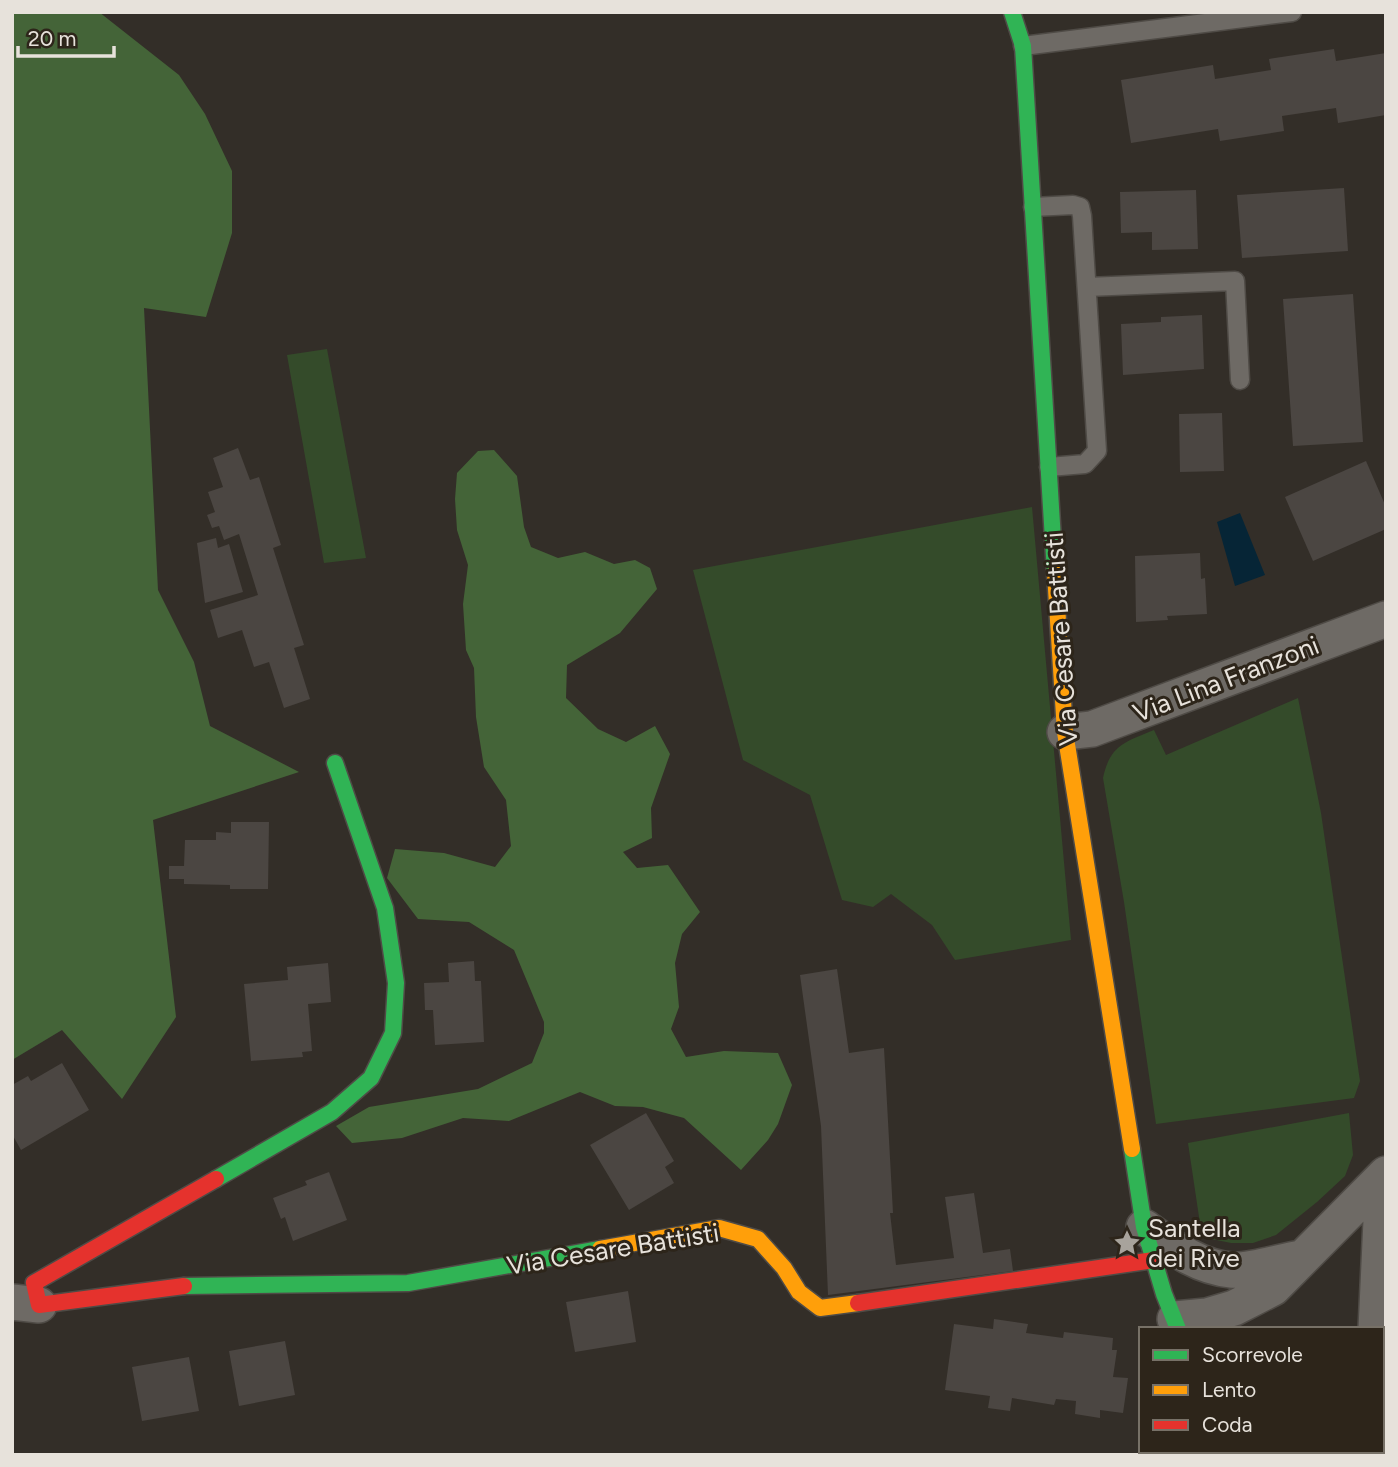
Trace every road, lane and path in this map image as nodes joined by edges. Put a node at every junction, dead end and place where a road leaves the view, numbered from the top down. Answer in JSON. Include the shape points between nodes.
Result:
{"nodes":[{"id":1,"x":1012,"y":12,"type":"edge"},
{"id":2,"x":1292,"y":12,"type":"edge"},
{"id":3,"x":1023,"y":46,"type":"junction"},
{"id":4,"x":1032,"y":207,"type":"junction"},
{"id":5,"x":1087,"y":287,"type":"junction"},
{"id":6,"x":1240,"y":380,"type":"dead end"},
{"id":7,"x":1049,"y":467,"type":"junction"},
{"id":8,"x":1386,"y":619,"type":"edge"},
{"id":9,"x":1065,"y":732,"type":"junction"},
{"id":10,"x":335,"y":763,"type":"dead end"},
{"id":11,"x":1384,"y":1176,"type":"edge"},
{"id":12,"x":1144,"y":1227,"type":"junction"},
{"id":13,"x":1300,"y":1258,"type":"junction"},
{"id":14,"x":1154,"y":1260,"type":"junction"},
{"id":15,"x":1233,"y":1271,"type":"junction"},
{"id":16,"x":1273,"y":1288,"type":"junction"},
{"id":17,"x":25,"y":1304,"type":"edge"},
{"id":18,"x":1176,"y":1324,"type":"edge"},
{"id":19,"x":1242,"y":1327,"type":"edge"},
{"id":20,"x":1376,"y":1327,"type":"edge"}],
"edges":[{"from":1,"to":3,"type":"street","name":"Via Cesare Battisti"},
{"from":2,"to":3,"type":"lane"},
{"from":3,"to":4,"type":"street","name":"Via Cesare Battisti"},
{"from":4,"to":5,"type":"lane","via":[[1080,207]]},
{"from":4,"to":7,"type":"street","name":"Via Cesare Battisti"},
{"from":5,"to":6,"type":"lane","via":[[1235,281]]},
{"from":5,"to":7,"type":"lane","via":[[1097,451],[1085,464]]},
{"from":7,"to":9,"type":"street","name":"Via Cesare Battisti"},
{"from":8,"to":9,"type":"street","name":"Via Lina Franzoni","via":[[1092,729]]},
{"from":9,"to":12,"type":"street","name":"Via Cesare Battisti"},
{"from":10,"to":17,"type":"street","name":"Via Cesare Battisti","via":[[385,908],[396,983],[393,1033],[371,1078],[332,1112],[34,1283]]},
{"from":11,"to":13,"type":"street"},
{"from":11,"to":20,"type":"street"},
{"from":12,"to":14,"type":"street","name":"Via Cesare Battisti"},
{"from":12,"to":15,"type":"street","via":[[1180,1253]]},
{"from":13,"to":15,"type":"street"},
{"from":13,"to":16,"type":"street"},
{"from":14,"to":17,"type":"street","name":"Via Cesare Battisti","via":[[821,1308],[799,1292],[758,1239],[719,1228],[408,1283],[173,1286]]},
{"from":14,"to":18,"type":"street","name":"Via Cesare Battisti"},
{"from":15,"to":18,"type":"street","via":[[1212,1283]]},
{"from":16,"to":18,"type":"street","via":[[1234,1308]]},
{"from":16,"to":19,"type":"street"}]}
